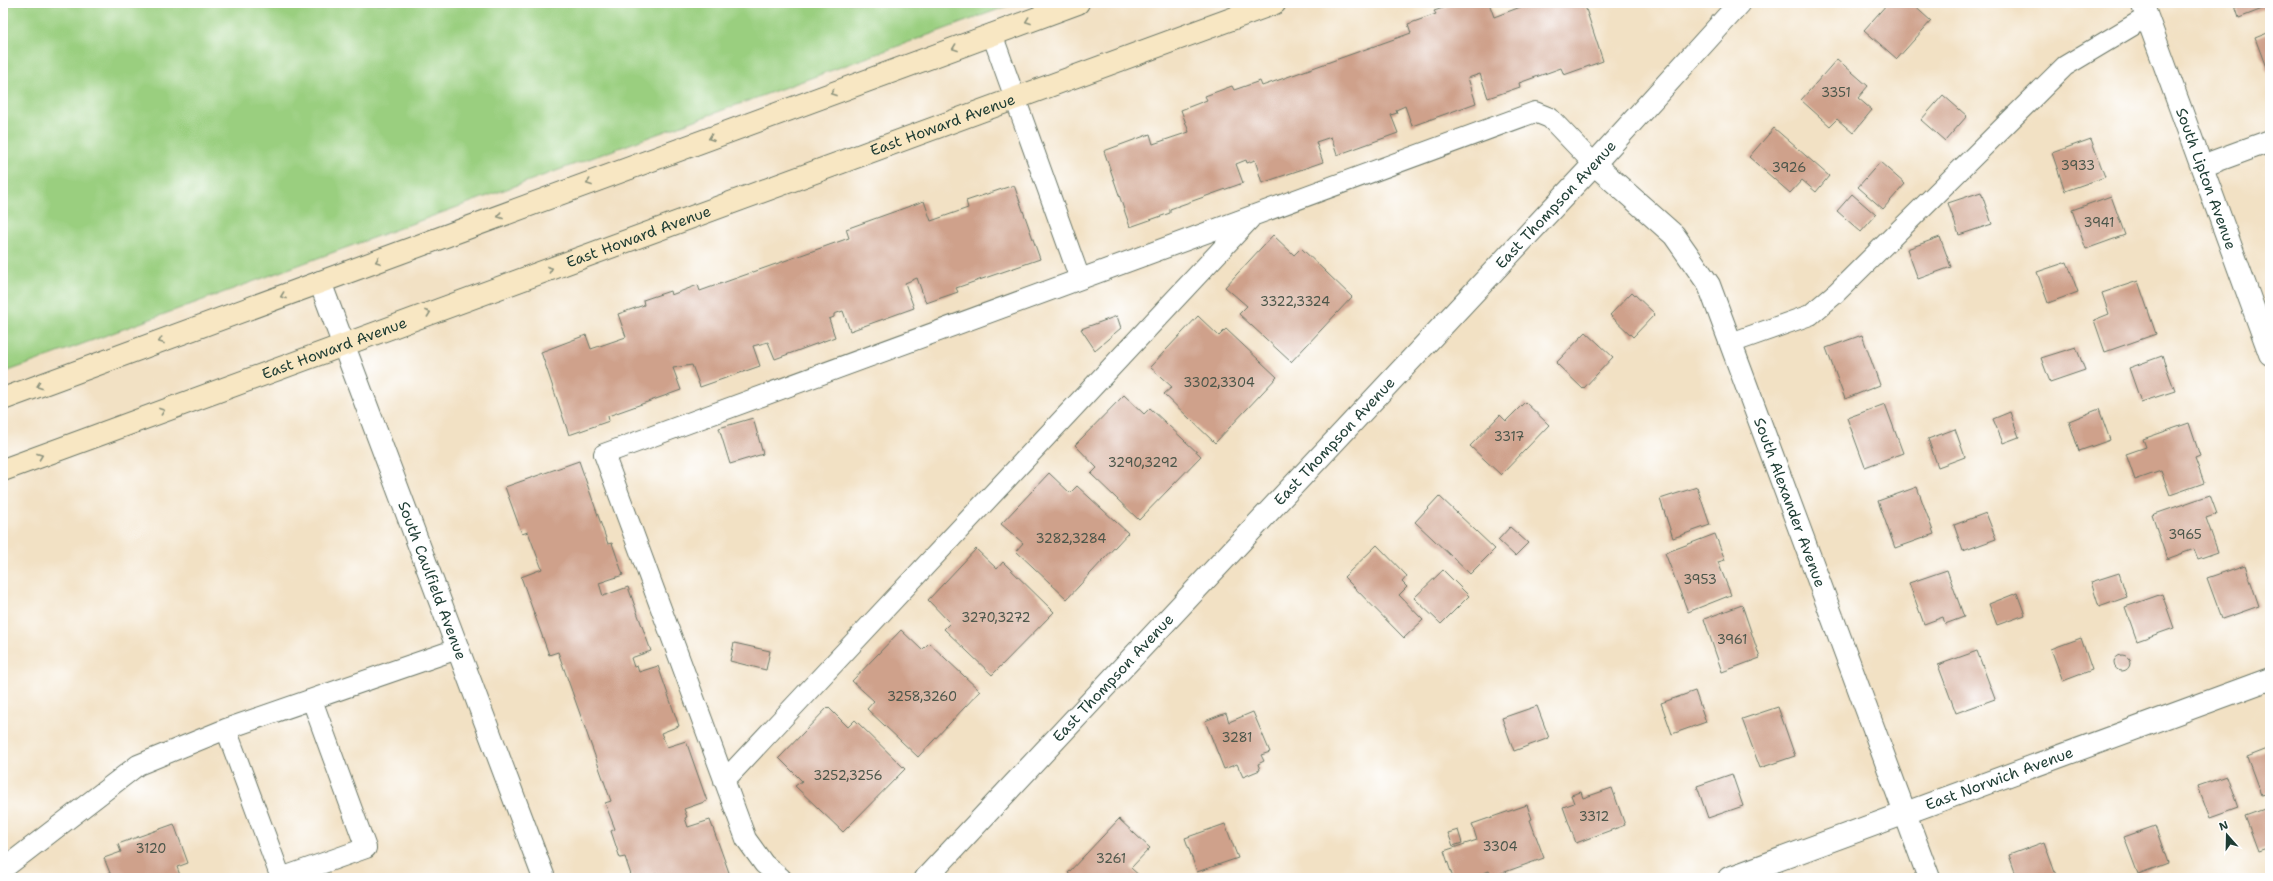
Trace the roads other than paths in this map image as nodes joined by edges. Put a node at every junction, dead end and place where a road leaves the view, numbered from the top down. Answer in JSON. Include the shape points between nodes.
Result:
{"nodes":[{"id":1,"x":1078,"y":3,"type":"edge"},
{"id":2,"x":1275,"y":3,"type":"edge"},
{"id":3,"x":1740,"y":3,"type":"edge"},
{"id":4,"x":2145,"y":10,"type":"edge"},
{"id":5,"x":992,"y":34,"type":"junction"},
{"id":6,"x":1015,"y":99,"type":"junction"},
{"id":7,"x":2270,"y":141,"type":"edge"},
{"id":8,"x":1594,"y":164,"type":"junction"},
{"id":9,"x":2202,"y":166,"type":"junction"},
{"id":10,"x":1252,"y":216,"type":"junction"},
{"id":11,"x":1080,"y":279,"type":"junction"},
{"id":12,"x":320,"y":282,"type":"junction"},
{"id":13,"x":1731,"y":343,"type":"junction"},
{"id":14,"x":342,"y":345,"type":"junction"},
{"id":15,"x":2270,"y":354,"type":"edge"},
{"id":16,"x":3,"y":399,"type":"edge"},
{"id":17,"x":3,"y":470,"type":"edge"},
{"id":18,"x":458,"y":649,"type":"junction"},
{"id":19,"x":2270,"y":679,"type":"edge"},
{"id":20,"x":312,"y":700,"type":"junction"},
{"id":21,"x":226,"y":729,"type":"junction"},
{"id":22,"x":724,"y":781,"type":"junction"},
{"id":23,"x":1906,"y":813,"type":"junction"},
{"id":24,"x":3,"y":869,"type":"edge"},
{"id":25,"x":544,"y":878,"type":"edge"},
{"id":26,"x":780,"y":878,"type":"edge"},
{"id":27,"x":926,"y":878,"type":"edge"},
{"id":28,"x":1729,"y":878,"type":"edge"},
{"id":29,"x":1929,"y":878,"type":"edge"}],
"edges":[{"from":1,"to":5,"type":"main road","one_way":true},
{"from":2,"to":6,"type":"main road","name":"East Howard Avenue"},
{"from":3,"to":8,"type":"street","name":"East Thompson Avenue"},
{"from":4,"to":9,"type":"street","name":"South Lipton Avenue"},
{"from":4,"to":13,"type":"lane","via":[[2065,66],[1836,293],[1810,315]]},
{"from":5,"to":6,"type":"lane"},
{"from":5,"to":12,"type":"main road","one_way":true},
{"from":6,"to":11,"type":"lane"},
{"from":14,"to":6,"type":"main road","name":"East Howard Avenue","one_way":true},
{"from":7,"to":9,"type":"street"},
{"from":8,"to":10,"type":"lane","via":[[1550,118],[1536,112]]},
{"from":8,"to":13,"type":"street","name":"South Alexander Avenue","via":[[1674,235],[1710,285]]},
{"from":8,"to":27,"type":"street","name":"East Thompson Avenue"},
{"from":9,"to":15,"type":"street","name":"South Lipton Avenue"},
{"from":10,"to":11,"type":"lane"},
{"from":10,"to":22,"type":"lane"},
{"from":11,"to":22,"type":"lane","via":[[604,454]]},
{"from":12,"to":14,"type":"street","name":"South Caulfield Avenue"},
{"from":12,"to":16,"type":"main road","one_way":true},
{"from":13,"to":23,"type":"street","name":"South Alexander Avenue"},
{"from":17,"to":14,"type":"main road","name":"East Howard Avenue","one_way":true},
{"from":14,"to":18,"type":"street","name":"South Caulfield Avenue"},
{"from":18,"to":20,"type":"lane"},
{"from":18,"to":25,"type":"street","name":"South Caulfield Avenue"},
{"from":19,"to":23,"type":"street","name":"East Norwich Avenue"},
{"from":20,"to":21,"type":"lane"},
{"from":20,"to":21,"type":"lane","via":[[366,848],[281,878]]},
{"from":21,"to":24,"type":"lane","via":[[138,765]]},
{"from":22,"to":26,"type":"lane","via":[[746,839],[764,864]]},
{"from":23,"to":28,"type":"street","name":"East Norwich Avenue"},
{"from":23,"to":29,"type":"street","name":"South Alexander Avenue"}]}
